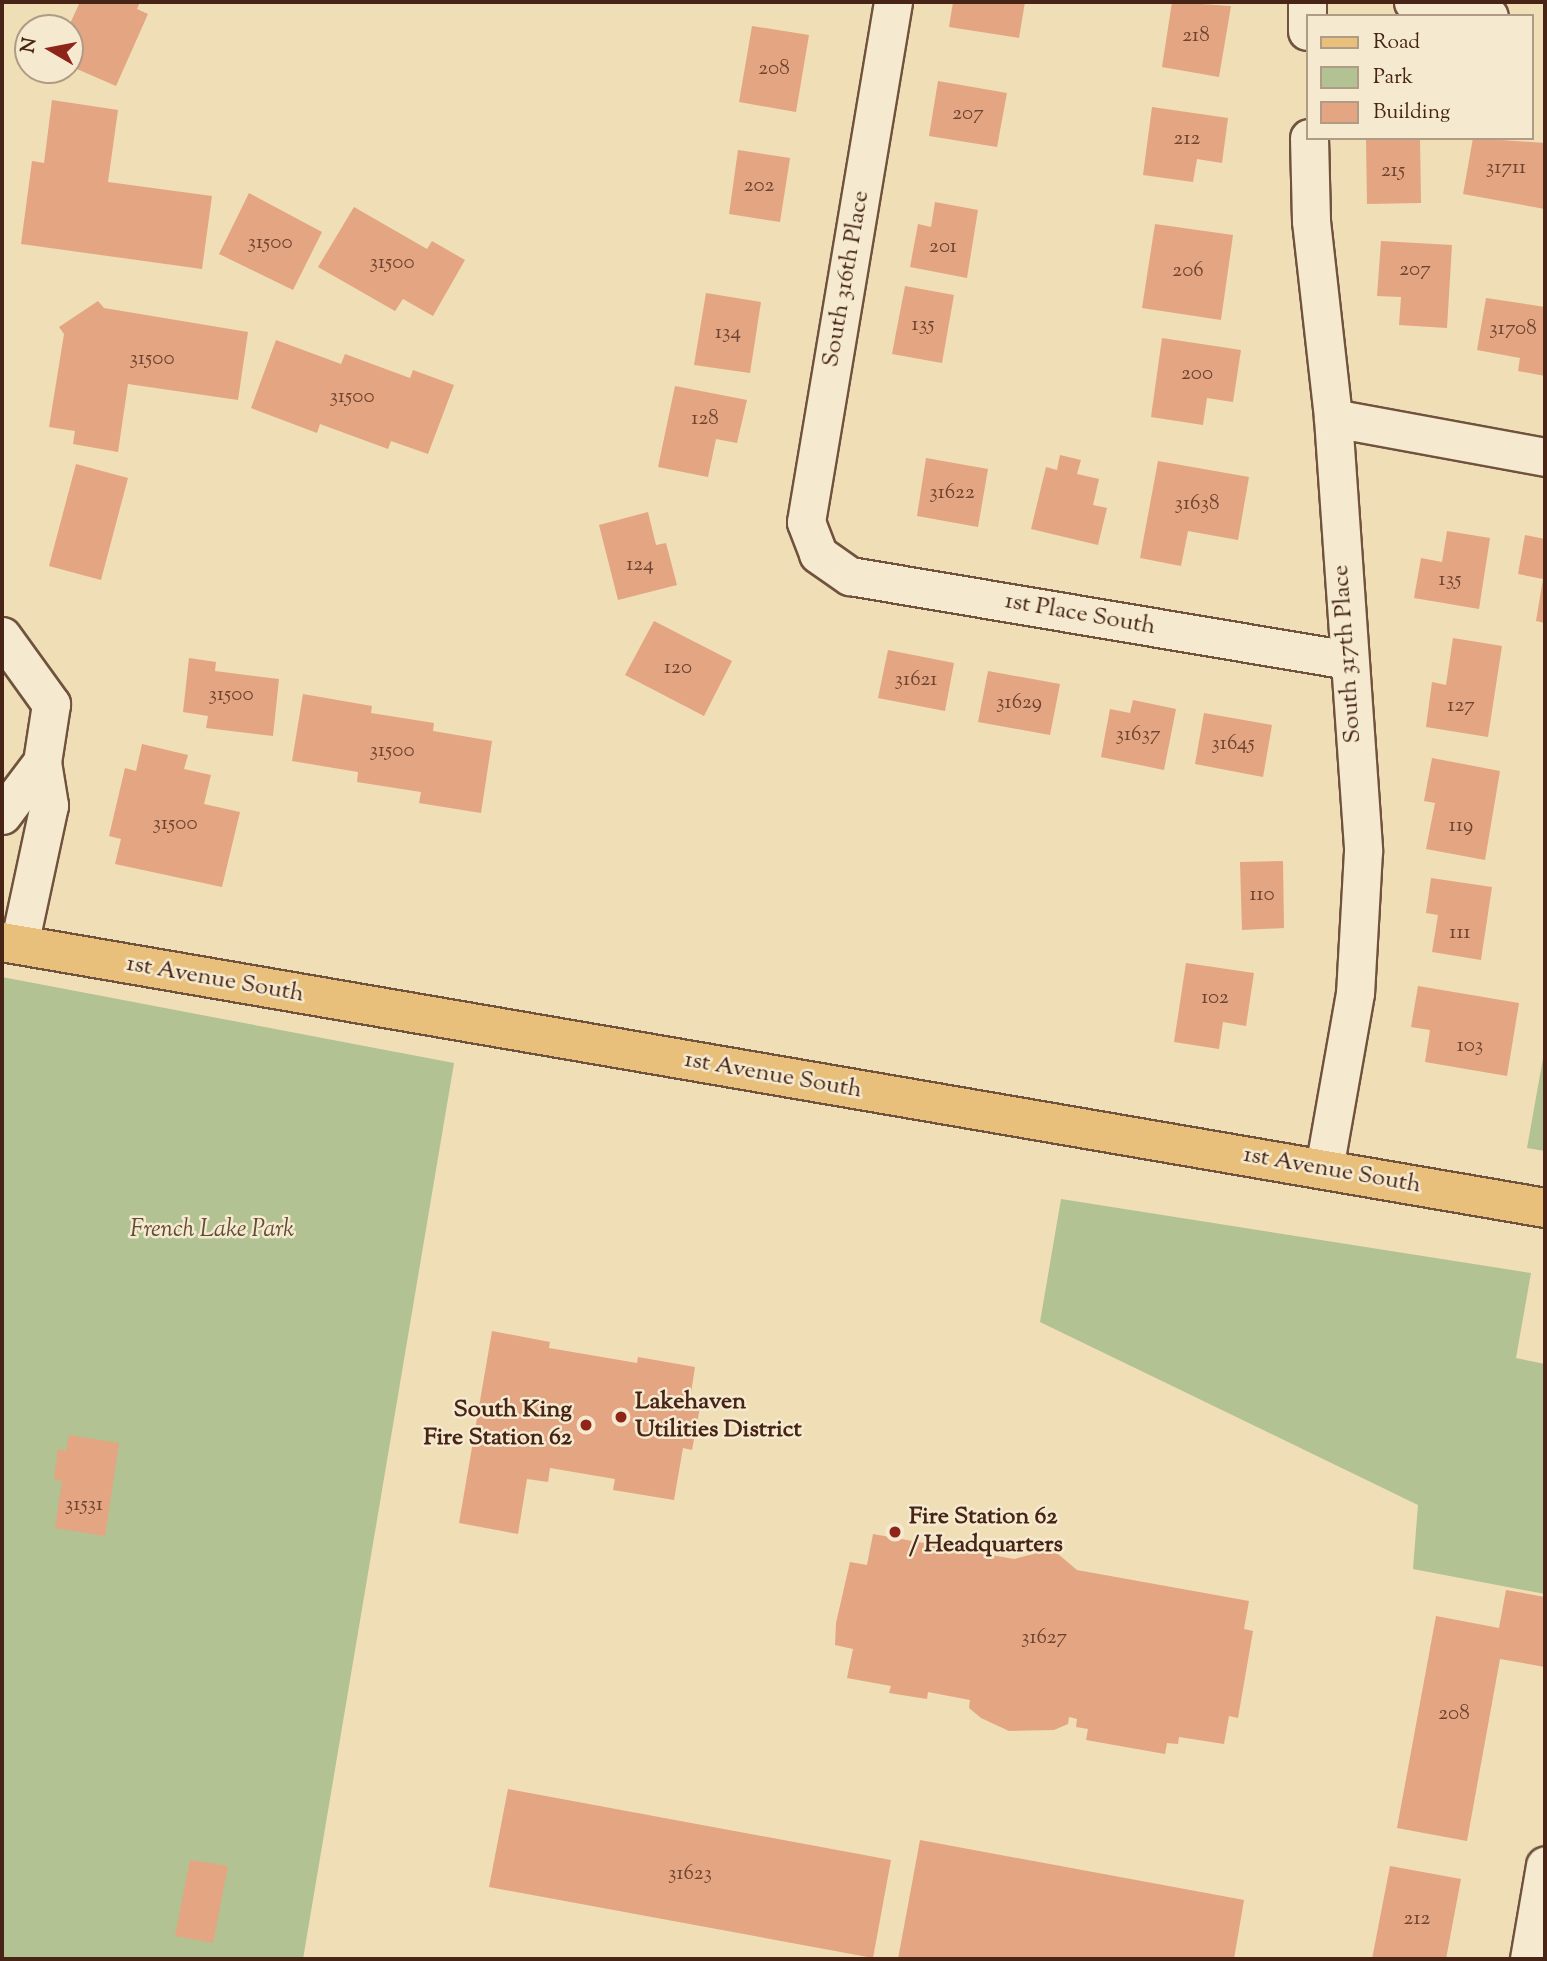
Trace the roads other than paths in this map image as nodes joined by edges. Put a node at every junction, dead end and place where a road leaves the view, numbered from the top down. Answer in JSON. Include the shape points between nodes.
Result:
{"nodes":[{"id":1,"x":893,"y":2,"type":"edge"},
{"id":2,"x":1413,"y":2,"type":"edge"},
{"id":3,"x":1478,"y":14,"type":"edge"},
{"id":4,"x":1309,"y":140,"type":"edge"},
{"id":5,"x":1333,"y":418,"type":"junction"},
{"id":6,"x":1545,"y":457,"type":"edge"},
{"id":7,"x":818,"y":554,"type":"joint"},
{"id":8,"x":2,"y":636,"type":"edge"},
{"id":9,"x":1348,"y":660,"type":"junction"},
{"id":10,"x":42,"y":762,"type":"junction"},
{"id":11,"x":2,"y":815,"type":"edge"},
{"id":12,"x":10,"y":943,"type":"edge"},
{"id":13,"x":1324,"y":1169,"type":"junction"},
{"id":14,"x":1545,"y":1208,"type":"edge"},
{"id":15,"x":1545,"y":1866,"type":"edge"},
{"id":16,"x":1529,"y":1959,"type":"edge"}],
"edges":[{"from":1,"to":7,"type":"street","name":"South 316th Place","via":[[806,522]]},
{"from":2,"to":3,"type":"street"},
{"from":4,"to":5,"type":"street","name":"South 317th Place","via":[[1311,220]]},
{"from":5,"to":6,"type":"street"},
{"from":5,"to":9,"type":"street","name":"South 317th Place"},
{"from":7,"to":9,"type":"street","name":"1st Place South","via":[[850,576]]},
{"from":8,"to":10,"type":"street","via":[[51,704]]},
{"from":9,"to":13,"type":"street","name":"South 317th Place","via":[[1363,851],[1355,993]]},
{"from":10,"to":11,"type":"street"},
{"from":10,"to":12,"type":"street","via":[[49,805]]},
{"from":12,"to":13,"type":"main road","name":"1st Avenue South"},
{"from":13,"to":14,"type":"main road","name":"1st Avenue South"},
{"from":15,"to":16,"type":"street"}]}
